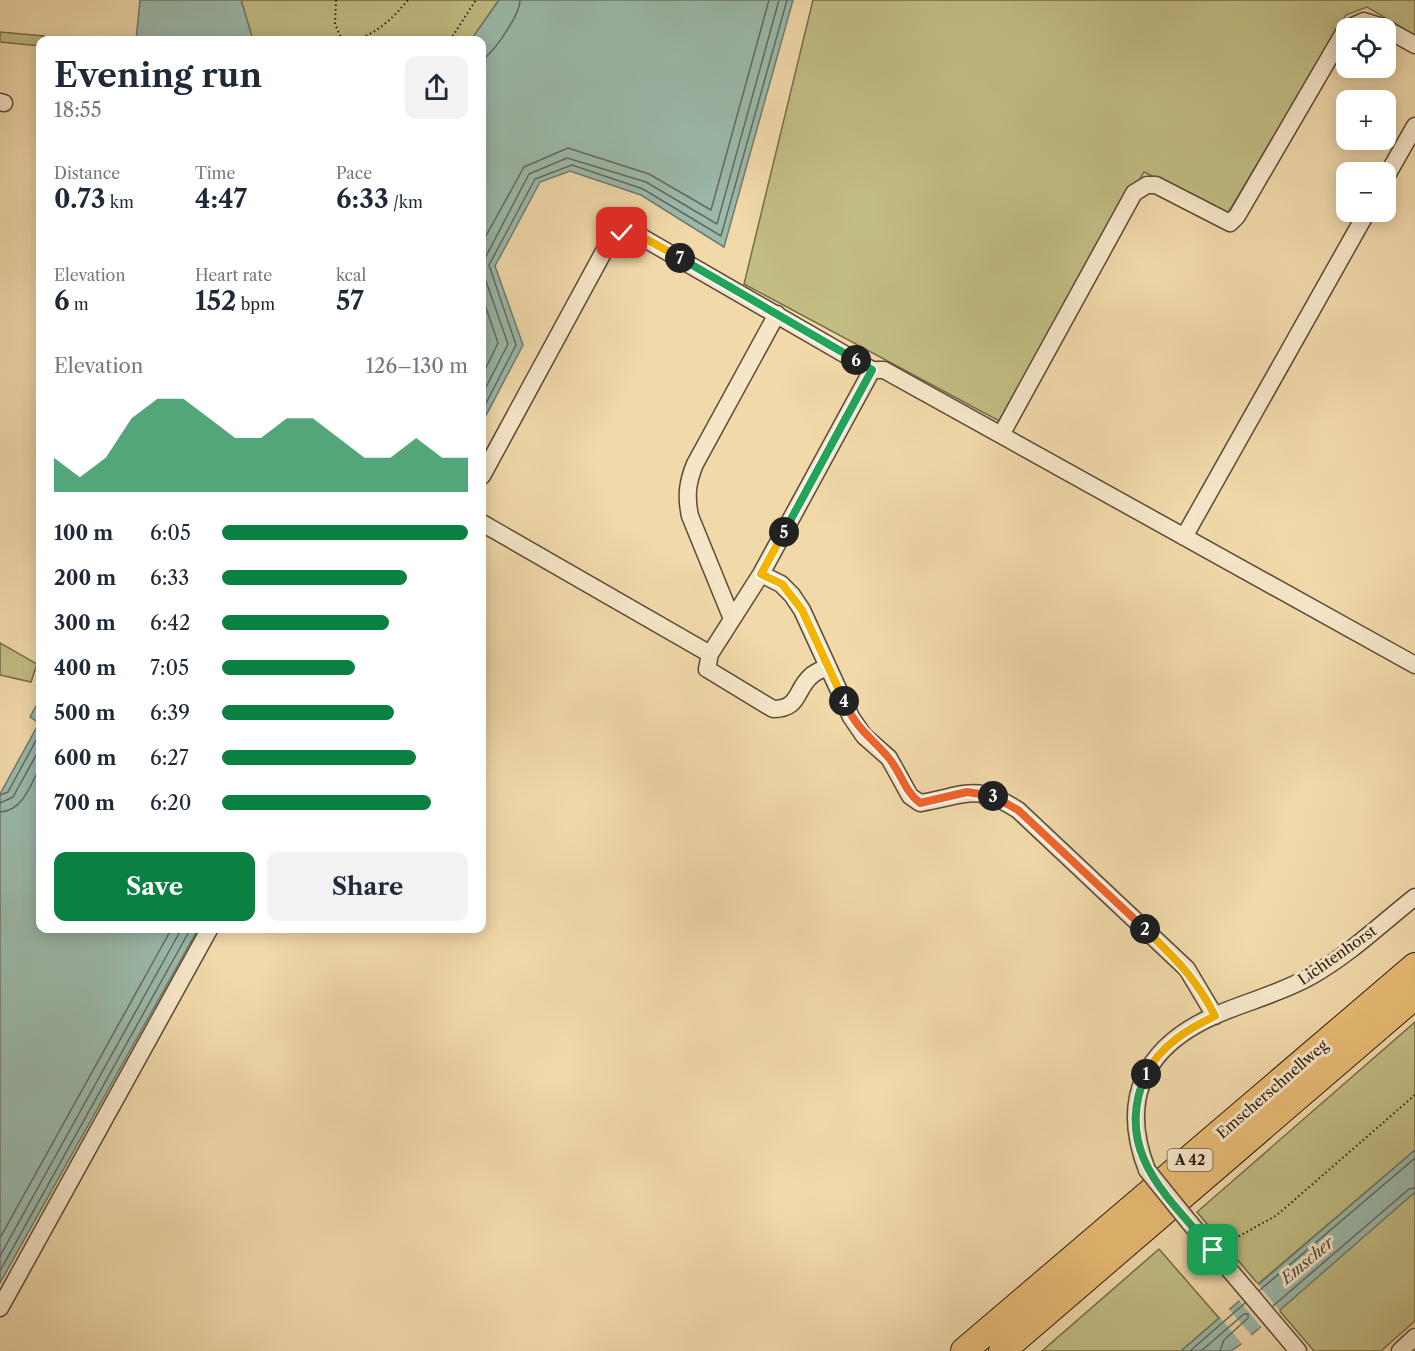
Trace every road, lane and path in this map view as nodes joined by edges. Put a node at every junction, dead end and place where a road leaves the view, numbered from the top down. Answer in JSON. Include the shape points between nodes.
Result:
{"nodes":[{"id":1,"x":336,"y":0,"type":"edge"},
{"id":2,"x":408,"y":0,"type":"edge"},
{"id":3,"x":476,"y":0,"type":"edge"},
{"id":4,"x":1396,"y":35,"type":"edge"},
{"id":5,"x":340,"y":36,"type":"edge"},
{"id":6,"x":369,"y":36,"type":"edge"},
{"id":7,"x":453,"y":36,"type":"edge"},
{"id":8,"x":1415,"y":45,"type":"edge"},
{"id":9,"x":1336,"y":46,"type":"edge"},
{"id":10,"x":1415,"y":126,"type":"edge"},
{"id":11,"x":1395,"y":162,"type":"edge"},
{"id":12,"x":1361,"y":222,"type":"edge"},
{"id":13,"x":777,"y":314,"type":"junction"},
{"id":14,"x":872,"y":370,"type":"junction"},
{"id":15,"x":1001,"y":435,"type":"junction"},
{"id":16,"x":486,"y":469,"type":"edge"},
{"id":17,"x":486,"y":525,"type":"edge"},
{"id":18,"x":1184,"y":537,"type":"junction"},
{"id":19,"x":761,"y":574,"type":"junction"},
{"id":20,"x":732,"y":619,"type":"junction"},
{"id":21,"x":710,"y":654,"type":"junction"},
{"id":22,"x":1415,"y":664,"type":"edge"},
{"id":23,"x":828,"y":667,"type":"junction"},
{"id":24,"x":1415,"y":897,"type":"edge"},
{"id":25,"x":207,"y":933,"type":"edge"},
{"id":26,"x":1415,"y":966,"type":"edge"},
{"id":27,"x":1415,"y":996,"type":"edge"},
{"id":28,"x":1215,"y":1016,"type":"junction"},
{"id":29,"x":1415,"y":1095,"type":"edge"},
{"id":30,"x":1213,"y":1250,"type":"junction"},
{"id":31,"x":0,"y":1308,"type":"edge"},
{"id":32,"x":1415,"y":1337,"type":"edge"},
{"id":33,"x":964,"y":1351,"type":"edge"},
{"id":34,"x":1002,"y":1351,"type":"edge"},
{"id":35,"x":1298,"y":1351,"type":"edge"},
{"id":36,"x":1400,"y":1351,"type":"edge"}],
"edges":[{"from":1,"to":5,"type":"path","via":[[335,24]]},
{"from":2,"to":6,"type":"path"},
{"from":3,"to":7,"type":"path"},
{"from":4,"to":8,"type":"street"},
{"from":9,"to":15,"type":"street","via":[[1238,216],[1230,223],[1156,185],[1147,185],[1134,194]]},
{"from":10,"to":11,"type":"street"},
{"from":12,"to":18,"type":"street"},
{"from":13,"to":14,"type":"street"},
{"from":13,"to":16,"type":"street","via":[[639,235],[622,233],[609,243]]},
{"from":13,"to":20,"type":"street","via":[[688,481],[686,500],[690,516]]},
{"from":14,"to":15,"type":"street","via":[[884,370]]},
{"from":14,"to":19,"type":"street"},
{"from":15,"to":18,"type":"street"},
{"from":17,"to":21,"type":"street"},
{"from":18,"to":22,"type":"street"},
{"from":19,"to":20,"type":"street"},
{"from":19,"to":23,"type":"street","via":[[782,584],[792,595]]},
{"from":20,"to":21,"type":"street"},
{"from":21,"to":23,"type":"street","via":[[706,669],[773,709],[783,709],[796,700],[811,676]]},
{"from":23,"to":28,"type":"street","via":[[851,717],[864,736],[889,758],[910,796],[920,803],[967,792],[981,793],[1018,810],[1187,969]]},
{"from":24,"to":28,"type":"street","name":"Lichtenhorst","via":[[1314,975]]},
{"from":25,"to":31,"type":"street"},
{"from":26,"to":33,"type":"highway","name":"Emscherschnellweg","number":"A 42"},
{"from":27,"to":34,"type":"highway","name":"Emscherschnellweg","number":"A 42"},
{"from":28,"to":30,"type":"street","name":"Lichtenhorst","bridge":true,"via":[[1174,1040],[1158,1057],[1144,1079],[1134,1125],[1147,1170]]},
{"from":29,"to":30,"type":"path","via":[[1277,1215]]},
{"from":30,"to":35,"type":"street","name":"Lichtenhorst"},
{"from":32,"to":36,"type":"street"}]}
